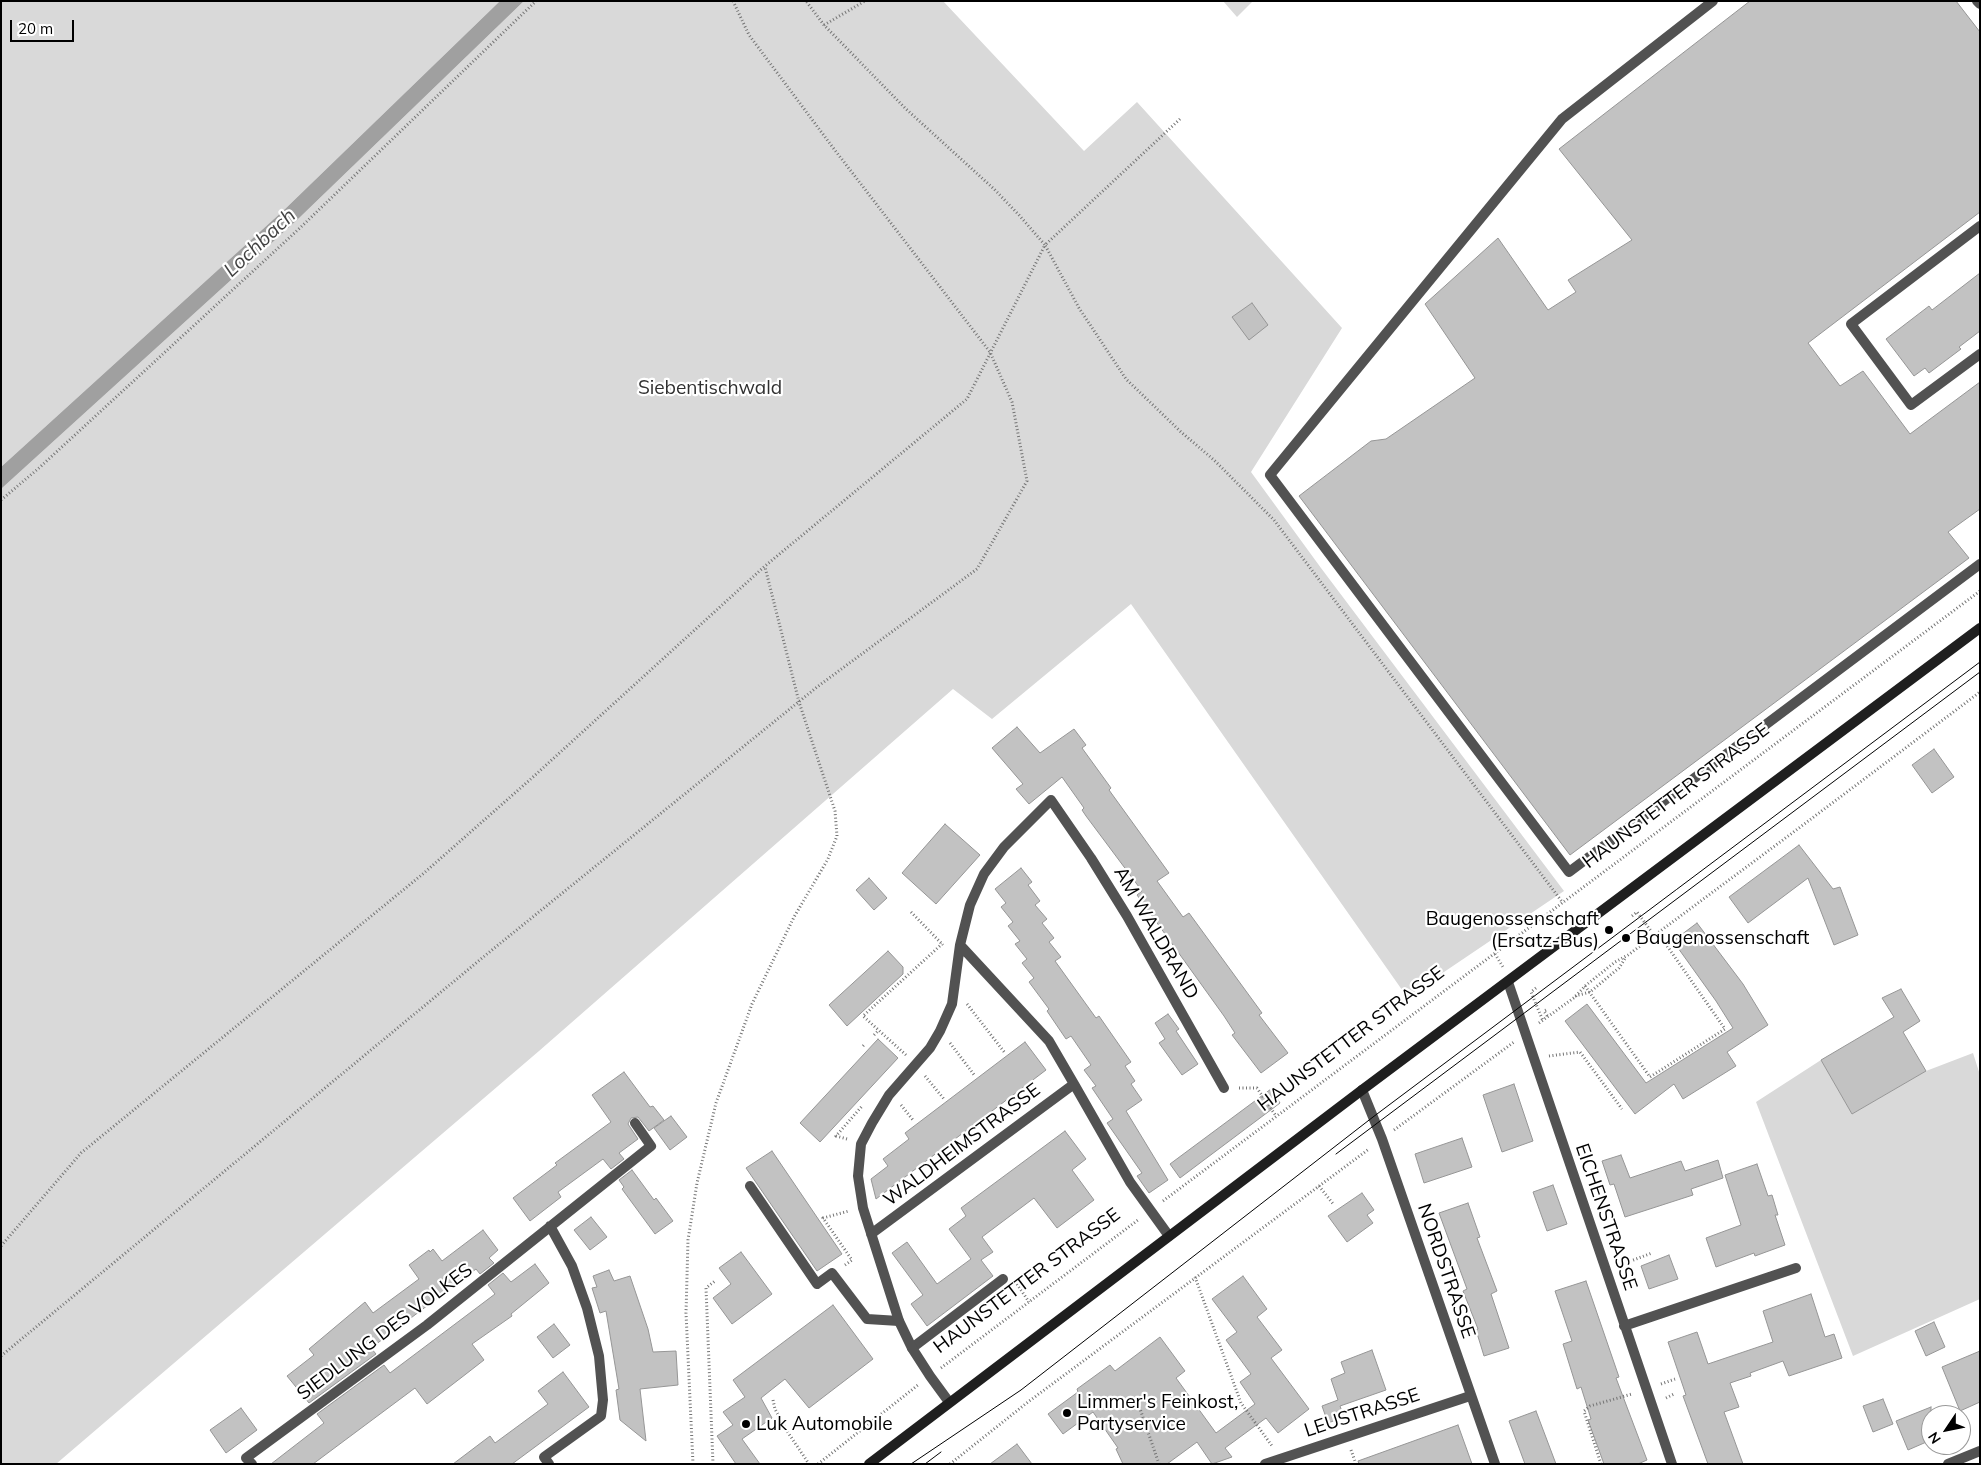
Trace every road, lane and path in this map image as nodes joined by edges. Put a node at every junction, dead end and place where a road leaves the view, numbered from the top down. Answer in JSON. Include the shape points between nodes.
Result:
{"nodes":[{"id":1,"x":536,"y":1,"type":"edge"},
{"id":2,"x":733,"y":1,"type":"edge"},
{"id":3,"x":806,"y":1,"type":"edge"},
{"id":4,"x":865,"y":1,"type":"edge"},
{"id":5,"x":1713,"y":1,"type":"edge"},
{"id":6,"x":1977,"y":1,"type":"edge"},
{"id":7,"x":1980,"y":4,"type":"edge"},
{"id":8,"x":824,"y":25,"type":"junction"},
{"id":9,"x":1180,"y":119,"type":"dead end"},
{"id":10,"x":1980,"y":226,"type":"edge"},
{"id":11,"x":1045,"y":245,"type":"junction"},
{"id":12,"x":990,"y":352,"type":"junction"},
{"id":13,"x":1980,"y":354,"type":"edge"},
{"id":14,"x":1,"y":500,"type":"edge"},
{"id":15,"x":1980,"y":564,"type":"edge"},
{"id":16,"x":764,"y":566,"type":"junction"},
{"id":17,"x":1980,"y":591,"type":"edge"},
{"id":18,"x":1980,"y":628,"type":"edge"},
{"id":19,"x":1980,"y":692,"type":"edge"},
{"id":20,"x":799,"y":702,"type":"junction"},
{"id":21,"x":1563,"y":903,"type":"junction"},
{"id":22,"x":911,"y":912,"type":"dead end"},
{"id":23,"x":1546,"y":916,"type":"junction"},
{"id":24,"x":1632,"y":916,"type":"dead end"},
{"id":25,"x":1551,"y":924,"type":"dead end"},
{"id":26,"x":1658,"y":933,"type":"junction"},
{"id":27,"x":1654,"y":936,"type":"junction"},
{"id":28,"x":1514,"y":939,"type":"junction"},
{"id":29,"x":942,"y":944,"type":"junction"},
{"id":30,"x":960,"y":945,"type":"junction"},
{"id":31,"x":1520,"y":947,"type":"dead end"},
{"id":32,"x":1628,"y":955,"type":"junction"},
{"id":33,"x":958,"y":958,"type":"junction"},
{"id":34,"x":1508,"y":982,"type":"junction"},
{"id":35,"x":1585,"y":986,"type":"junction"},
{"id":36,"x":1536,"y":988,"type":"dead end"},
{"id":37,"x":1590,"y":992,"type":"junction"},
{"id":38,"x":1575,"y":997,"type":"junction"},
{"id":39,"x":952,"y":1004,"type":"junction"},
{"id":40,"x":1546,"y":1010,"type":"dead end"},
{"id":41,"x":1548,"y":1017,"type":"junction"},
{"id":42,"x":1543,"y":1020,"type":"junction"},
{"id":43,"x":879,"y":1030,"type":"junction"},
{"id":44,"x":940,"y":1030,"type":"junction"},
{"id":45,"x":1526,"y":1033,"type":"junction"},
{"id":46,"x":874,"y":1035,"type":"dead end"},
{"id":47,"x":1005,"y":1053,"type":"dead end"},
{"id":48,"x":1534,"y":1058,"type":"junction"},
{"id":49,"x":916,"y":1065,"type":"junction"},
{"id":50,"x":975,"y":1076,"type":"dead end"},
{"id":51,"x":1074,"y":1084,"type":"junction"},
{"id":52,"x":1224,"y":1088,"type":"joint"},
{"id":53,"x":1362,"y":1090,"type":"junction"},
{"id":54,"x":944,"y":1099,"type":"dead end"},
{"id":55,"x":1622,"y":1109,"type":"dead end"},
{"id":56,"x":1276,"y":1116,"type":"junction"},
{"id":57,"x":635,"y":1123,"type":"dead end"},
{"id":58,"x":1382,"y":1139,"type":"junction"},
{"id":59,"x":750,"y":1186,"type":"dead end"},
{"id":60,"x":1319,"y":1186,"type":"junction"},
{"id":61,"x":1334,"y":1205,"type":"dead end"},
{"id":62,"x":864,"y":1208,"type":"junction"},
{"id":63,"x":1150,"y":1210,"type":"junction"},
{"id":64,"x":550,"y":1226,"type":"junction"},
{"id":65,"x":871,"y":1234,"type":"junction"},
{"id":66,"x":1168,"y":1236,"type":"junction"},
{"id":67,"x":1,"y":1246,"type":"edge"},
{"id":68,"x":1652,"y":1253,"type":"dead end"},
{"id":69,"x":1796,"y":1268,"type":"dead end"},
{"id":70,"x":1606,"y":1271,"type":"junction"},
{"id":71,"x":832,"y":1273,"type":"junction"},
{"id":72,"x":1195,"y":1277,"type":"junction"},
{"id":73,"x":1002,"y":1279,"type":"dead end"},
{"id":74,"x":715,"y":1281,"type":"dead end"},
{"id":75,"x":899,"y":1321,"type":"junction"},
{"id":76,"x":1624,"y":1326,"type":"junction"},
{"id":77,"x":912,"y":1348,"type":"junction"},
{"id":78,"x":1,"y":1356,"type":"edge"},
{"id":79,"x":930,"y":1376,"type":"junction"},
{"id":80,"x":1646,"y":1390,"type":"junction"},
{"id":81,"x":1136,"y":1396,"type":"dead end"},
{"id":82,"x":1470,"y":1396,"type":"junction"},
{"id":83,"x":773,"y":1400,"type":"dead end"},
{"id":84,"x":950,"y":1402,"type":"junction"},
{"id":85,"x":1980,"y":1451,"type":"edge"},
{"id":86,"x":1281,"y":1459,"type":"junction"},
{"id":87,"x":1966,"y":1461,"type":"edge"},
{"id":88,"x":543,"y":1462,"type":"edge"},
{"id":89,"x":252,"y":1464,"type":"edge"},
{"id":90,"x":693,"y":1464,"type":"edge"},
{"id":91,"x":713,"y":1464,"type":"edge"},
{"id":92,"x":809,"y":1464,"type":"edge"},
{"id":93,"x":818,"y":1464,"type":"edge"},
{"id":94,"x":870,"y":1464,"type":"edge"},
{"id":95,"x":950,"y":1464,"type":"edge"},
{"id":96,"x":1159,"y":1464,"type":"edge"},
{"id":97,"x":1265,"y":1464,"type":"edge"},
{"id":98,"x":1495,"y":1464,"type":"edge"},
{"id":99,"x":1601,"y":1464,"type":"edge"},
{"id":100,"x":1672,"y":1464,"type":"edge"},
{"id":101,"x":1948,"y":1464,"type":"edge"}],
"edges":[{"from":1,"to":14,"type":"path","via":[[301,227]]},
{"from":2,"to":12,"type":"path","via":[[749,35]]},
{"from":3,"to":8,"type":"path"},
{"from":4,"to":8,"type":"path"},
{"from":5,"to":15,"type":"street","via":[[1562,119],[1270,475],[1569,872]]},
{"from":6,"to":7,"type":"street"},
{"from":8,"to":11,"type":"path","via":[[906,109],[994,189]]},
{"from":9,"to":11,"type":"path"},
{"from":10,"to":13,"type":"street","via":[[1851,324],[1911,405]]},
{"from":11,"to":12,"type":"path"},
{"from":11,"to":21,"type":"path","via":[[1079,308],[1126,380],[1274,520]]},
{"from":12,"to":16,"type":"path","via":[[967,399]]},
{"from":12,"to":20,"type":"path","via":[[1012,402],[1027,481],[977,569]]},
{"from":16,"to":20,"type":"path"},
{"from":16,"to":67,"type":"path","via":[[424,873],[81,1153]]},
{"from":17,"to":21,"type":"path","name":"HAUNSTETTER STRASSE"},
{"from":18,"to":34,"type":"main road"},
{"from":19,"to":26,"type":"path"},
{"from":20,"to":78,"type":"path","via":[[472,966]]},
{"from":20,"to":90,"type":"path","via":[[835,811],[836,836],[828,859],[794,918],[752,1004],[716,1103],[697,1183],[688,1240],[686,1313]]},
{"from":21,"to":23,"type":"path","name":"HAUNSTETTER STRASSE"},
{"from":22,"to":29,"type":"path"},
{"from":23,"to":25,"type":"path"},
{"from":23,"to":28,"type":"path","name":"HAUNSTETTER STRASSE"},
{"from":24,"to":27,"type":"path","via":[[1637,912]]},
{"from":26,"to":27,"type":"path"},
{"from":26,"to":37,"type":"path","via":[[1725,1029],[1650,1078]]},
{"from":27,"to":32,"type":"path"},
{"from":28,"to":31,"type":"path"},
{"from":28,"to":56,"type":"path","name":"HAUNSTETTER STRASSE"},
{"from":29,"to":33,"type":"path"},
{"from":29,"to":43,"type":"path","via":[[863,1016]]},
{"from":30,"to":33,"type":"street"},
{"from":30,"to":51,"type":"street","via":[[1049,1041]]},
{"from":30,"to":52,"type":"street","name":"AM WALDRAND","via":[[970,905],[984,874],[1004,847],[1051,800],[1127,916]]},
{"from":32,"to":35,"type":"path"},
{"from":32,"to":37,"type":"path","via":[[1619,968]]},
{"from":33,"to":39,"type":"street"},
{"from":34,"to":45,"type":"street","name":"EICHENSTRASSE"},
{"from":34,"to":53,"type":"main road"},
{"from":35,"to":37,"type":"path"},
{"from":35,"to":38,"type":"path"},
{"from":36,"to":42,"type":"path","via":[[1531,992]]},
{"from":37,"to":38,"type":"path"},
{"from":38,"to":41,"type":"path"},
{"from":39,"to":44,"type":"street"},
{"from":39,"to":47,"type":"path","via":[[967,1004]]},
{"from":40,"to":41,"type":"path"},
{"from":41,"to":42,"type":"path"},
{"from":42,"to":45,"type":"path"},
{"from":43,"to":46,"type":"path"},
{"from":43,"to":49,"type":"path"},
{"from":44,"to":49,"type":"street"},
{"from":44,"to":50,"type":"path"},
{"from":45,"to":48,"type":"street","name":"EICHENSTRASSE"},
{"from":45,"to":58,"type":"path"},
{"from":48,"to":55,"type":"path","via":[[1580,1052]]},
{"from":48,"to":70,"type":"street","name":"EICHENSTRASSE"},
{"from":49,"to":54,"type":"path"},
{"from":49,"to":62,"type":"street","via":[[889,1095],[861,1144],[858,1176]]},
{"from":51,"to":63,"type":"street","via":[[1130,1182]]},
{"from":51,"to":65,"type":"street","name":"WALDHEIMSTRASSE"},
{"from":52,"to":56,"type":"path","via":[[1257,1088]]},
{"from":53,"to":58,"type":"street","name":"NORDSTRASSE"},
{"from":53,"to":66,"type":"main road"},
{"from":56,"to":63,"type":"path","name":"HAUNSTETTER STRASSE"},
{"from":57,"to":64,"type":"street","name":"SIEDLUNG DES VOLKES","via":[[651,1146]]},
{"from":58,"to":60,"type":"path"},
{"from":58,"to":82,"type":"street","name":"NORDSTRASSE"},
{"from":59,"to":71,"type":"street","via":[[817,1284]]},
{"from":60,"to":61,"type":"path"},
{"from":60,"to":72,"type":"path"},
{"from":62,"to":65,"type":"street"},
{"from":62,"to":71,"type":"path","via":[[823,1218],[852,1260]]},
{"from":63,"to":66,"type":"street"},
{"from":63,"to":79,"type":"path","name":"HAUNSTETTER STRASSE"},
{"from":64,"to":88,"type":"street","via":[[572,1266],[587,1308],[599,1356],[603,1400],[601,1416]]},
{"from":64,"to":89,"type":"street","name":"SIEDLUNG DES VOLKES","via":[[427,1325],[246,1458]]},
{"from":65,"to":75,"type":"street"},
{"from":66,"to":84,"type":"main road"},
{"from":68,"to":70,"type":"path"},
{"from":69,"to":76,"type":"street"},
{"from":70,"to":76,"type":"street","name":"EICHENSTRASSE"},
{"from":71,"to":75,"type":"street","via":[[867,1319]]},
{"from":72,"to":86,"type":"path","via":[[1241,1403]]},
{"from":72,"to":95,"type":"path"},
{"from":73,"to":77,"type":"street"},
{"from":74,"to":91,"type":"path","via":[[706,1288]]},
{"from":75,"to":77,"type":"street"},
{"from":76,"to":80,"type":"street","name":"EICHENSTRASSE"},
{"from":77,"to":79,"type":"street"},
{"from":79,"to":84,"type":"street"},
{"from":79,"to":93,"type":"path","name":"HAUNSTETTER STRASSE"},
{"from":80,"to":99,"type":"path","via":[[1590,1406],[1584,1411]]},
{"from":80,"to":100,"type":"street","name":"EICHENSTRASSE"},
{"from":81,"to":96,"type":"path"},
{"from":82,"to":86,"type":"street","name":"LEUSTRASSE"},
{"from":82,"to":98,"type":"street","name":"NORDSTRASSE"},
{"from":83,"to":92,"type":"path","via":[[787,1431]]},
{"from":84,"to":94,"type":"main road"},
{"from":85,"to":87,"type":"street"},
{"from":86,"to":97,"type":"street","name":"LEUSTRASSE"},
{"from":87,"to":101,"type":"street"}]}
